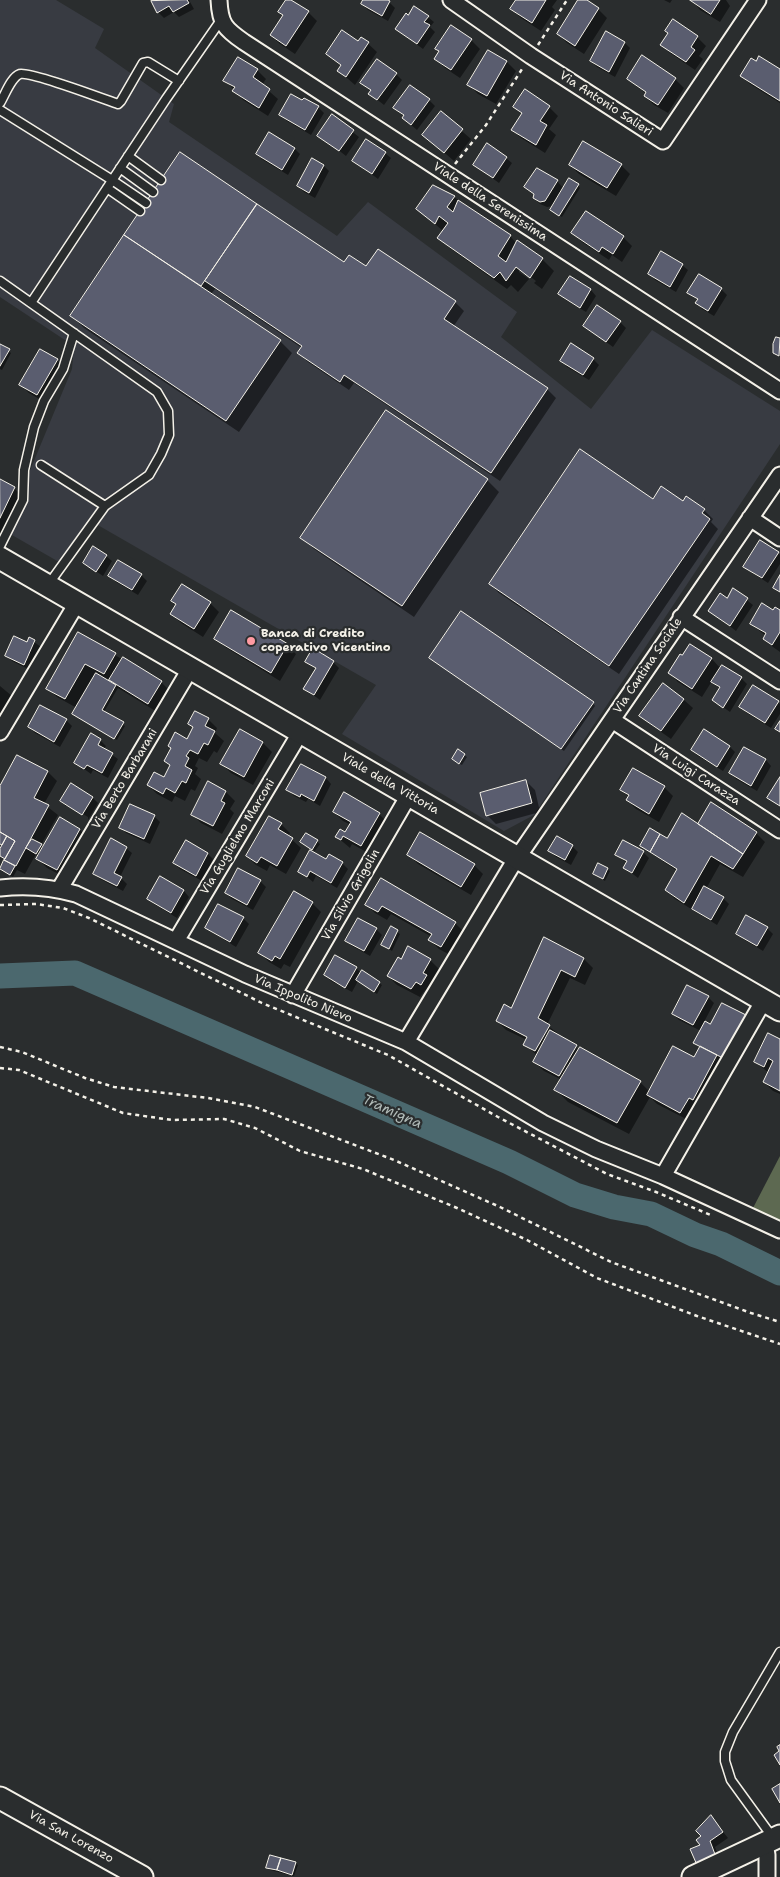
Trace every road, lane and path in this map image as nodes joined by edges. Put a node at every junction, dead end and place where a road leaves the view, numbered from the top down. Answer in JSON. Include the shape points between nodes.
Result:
{"nodes":[{"id":1,"x":219,"y":0,"type":"edge"},
{"id":2,"x":567,"y":0,"type":"edge"},
{"id":3,"x":758,"y":0,"type":"edge"},
{"id":4,"x":455,"y":2,"type":"edge"},
{"id":5,"x":227,"y":27,"type":"junction"},
{"id":6,"x":531,"y":56,"type":"junction"},
{"id":7,"x":179,"y":81,"type":"junction"},
{"id":8,"x":0,"y":103,"type":"edge"},
{"id":9,"x":0,"y":110,"type":"edge"},
{"id":10,"x":117,"y":172,"type":"junction"},
{"id":11,"x":446,"y":174,"type":"junction"},
{"id":12,"x":151,"y":195,"type":"junction"},
{"id":13,"x":0,"y":281,"type":"edge"},
{"id":14,"x":31,"y":303,"type":"junction"},
{"id":15,"x":74,"y":333,"type":"junction"},
{"id":16,"x":780,"y":391,"type":"edge"},
{"id":17,"x":41,"y":466,"type":"dead end"},
{"id":18,"x":780,"y":475,"type":"edge"},
{"id":19,"x":105,"y":506,"type":"junction"},
{"id":20,"x":750,"y":518,"type":"junction"},
{"id":21,"x":780,"y":538,"type":"edge"},
{"id":22,"x":0,"y":546,"type":"edge"},
{"id":23,"x":0,"y":558,"type":"edge"},
{"id":24,"x":48,"y":586,"type":"junction"},
{"id":25,"x":77,"y":603,"type":"junction"},
{"id":26,"x":681,"y":617,"type":"junction"},
{"id":27,"x":190,"y":669,"type":"junction"},
{"id":28,"x":780,"y":681,"type":"edge"},
{"id":29,"x":612,"y":720,"type":"junction"},
{"id":30,"x":0,"y":732,"type":"edge"},
{"id":31,"x":300,"y":733,"type":"junction"},
{"id":32,"x":409,"y":795,"type":"junction"},
{"id":33,"x":780,"y":830,"type":"edge"},
{"id":34,"x":518,"y":858,"type":"junction"},
{"id":35,"x":0,"y":888,"type":"edge"},
{"id":36,"x":59,"y":890,"type":"junction"},
{"id":37,"x":0,"y":905,"type":"edge"},
{"id":38,"x":176,"y":941,"type":"junction"},
{"id":39,"x":216,"y":981,"type":"dead end"},
{"id":40,"x":293,"y":995,"type":"junction"},
{"id":41,"x":772,"y":1005,"type":"edge"},
{"id":42,"x":406,"y":1042,"type":"junction"},
{"id":43,"x":0,"y":1047,"type":"edge"},
{"id":44,"x":0,"y":1068,"type":"edge"},
{"id":45,"x":663,"y":1176,"type":"junction"},
{"id":46,"x":780,"y":1230,"type":"edge"},
{"id":47,"x":780,"y":1322,"type":"edge"},
{"id":48,"x":780,"y":1344,"type":"edge"},
{"id":49,"x":780,"y":1652,"type":"edge"},
{"id":50,"x":0,"y":1798,"type":"edge"},
{"id":51,"x":772,"y":1840,"type":"edge"},
{"id":52,"x":142,"y":1877,"type":"edge"},
{"id":53,"x":693,"y":1877,"type":"edge"},
{"id":54,"x":767,"y":1877,"type":"edge"}],
"edges":[{"from":1,"to":5,"type":"street"},
{"from":2,"to":6,"type":"path"},
{"from":3,"to":6,"type":"street","name":"Via Antonio Salieri","via":[[663,141]]},
{"from":4,"to":6,"type":"street","name":"Via Antonio Salieri"},
{"from":5,"to":7,"type":"lane"},
{"from":5,"to":11,"type":"street","name":"Viale della Serenissima"},
{"from":6,"to":11,"type":"path","via":[[486,125]]},
{"from":7,"to":8,"type":"lane","via":[[148,62],[143,64],[118,104],[64,84],[24,74],[15,77]]},
{"from":7,"to":10,"type":"lane"},
{"from":9,"to":10,"type":"lane"},
{"from":10,"to":12,"type":"lane"},
{"from":10,"to":12,"type":"lane"},
{"from":10,"to":12,"type":"lane"},
{"from":10,"to":14,"type":"lane"},
{"from":11,"to":16,"type":"street","name":"Viale della Serenissima"},
{"from":13,"to":14,"type":"lane"},
{"from":14,"to":15,"type":"lane"},
{"from":15,"to":19,"type":"lane","via":[[157,392],[168,411],[169,435],[149,475]]},
{"from":15,"to":22,"type":"lane","via":[[63,369],[44,401],[34,427],[24,470],[23,500]]},
{"from":17,"to":19,"type":"lane"},
{"from":18,"to":20,"type":"street","name":"Via Cantina Sociale"},
{"from":19,"to":24,"type":"lane"},
{"from":20,"to":21,"type":"street"},
{"from":20,"to":26,"type":"street","name":"Via Cantina Sociale"},
{"from":23,"to":24,"type":"street","name":"Viale della Vittoria"},
{"from":24,"to":25,"type":"street","name":"Viale della Vittoria"},
{"from":25,"to":27,"type":"street","name":"Viale della Vittoria"},
{"from":25,"to":30,"type":"street"},
{"from":26,"to":28,"type":"street"},
{"from":26,"to":29,"type":"street","name":"Via Cantina Sociale"},
{"from":27,"to":31,"type":"street","name":"Viale della Vittoria"},
{"from":27,"to":36,"type":"street","name":"Via Berto Barbarani"},
{"from":29,"to":33,"type":"street","name":"Via Luigi Carazza"},
{"from":29,"to":34,"type":"street","name":"Via Cantina Sociale"},
{"from":31,"to":32,"type":"street","name":"Viale della Vittoria"},
{"from":31,"to":38,"type":"street","name":"Via Guglielmo Marconi"},
{"from":32,"to":34,"type":"street","name":"Viale della Vittoria"},
{"from":32,"to":40,"type":"street","name":"Via Silvio Grigolin"},
{"from":34,"to":41,"type":"street","name":"Viale della Vittoria"},
{"from":34,"to":42,"type":"street"},
{"from":35,"to":36,"type":"street","name":"Via Ippolito Nievo","via":[[29,886]]},
{"from":36,"to":38,"type":"street","name":"Via Ippolito Nievo","via":[[76,894]]},
{"from":37,"to":39,"type":"path","via":[[36,904],[63,908],[90,918]]},
{"from":38,"to":40,"type":"street","name":"Via Ippolito Nievo"},
{"from":40,"to":42,"type":"street","name":"Via Ippolito Nievo"},
{"from":41,"to":45,"type":"street"},
{"from":42,"to":45,"type":"street","name":"Via Ippolito Nievo","via":[[543,1123]]},
{"from":43,"to":47,"type":"path","via":[[22,1052],[114,1087],[255,1107],[394,1160],[500,1207],[611,1262]]},
{"from":44,"to":48,"type":"path","via":[[19,1070],[123,1113],[172,1120],[224,1119],[255,1128],[300,1151],[363,1169],[457,1208],[527,1240],[597,1278]]},
{"from":45,"to":46,"type":"street","name":"Via Ippolito Nievo"},
{"from":49,"to":51,"type":"lane","via":[[724,1752],[731,1780]]},
{"from":50,"to":52,"type":"street","name":"Via San Lorenzo"},
{"from":51,"to":53,"type":"street"},
{"from":51,"to":54,"type":"street","via":[[767,1855]]}]}
